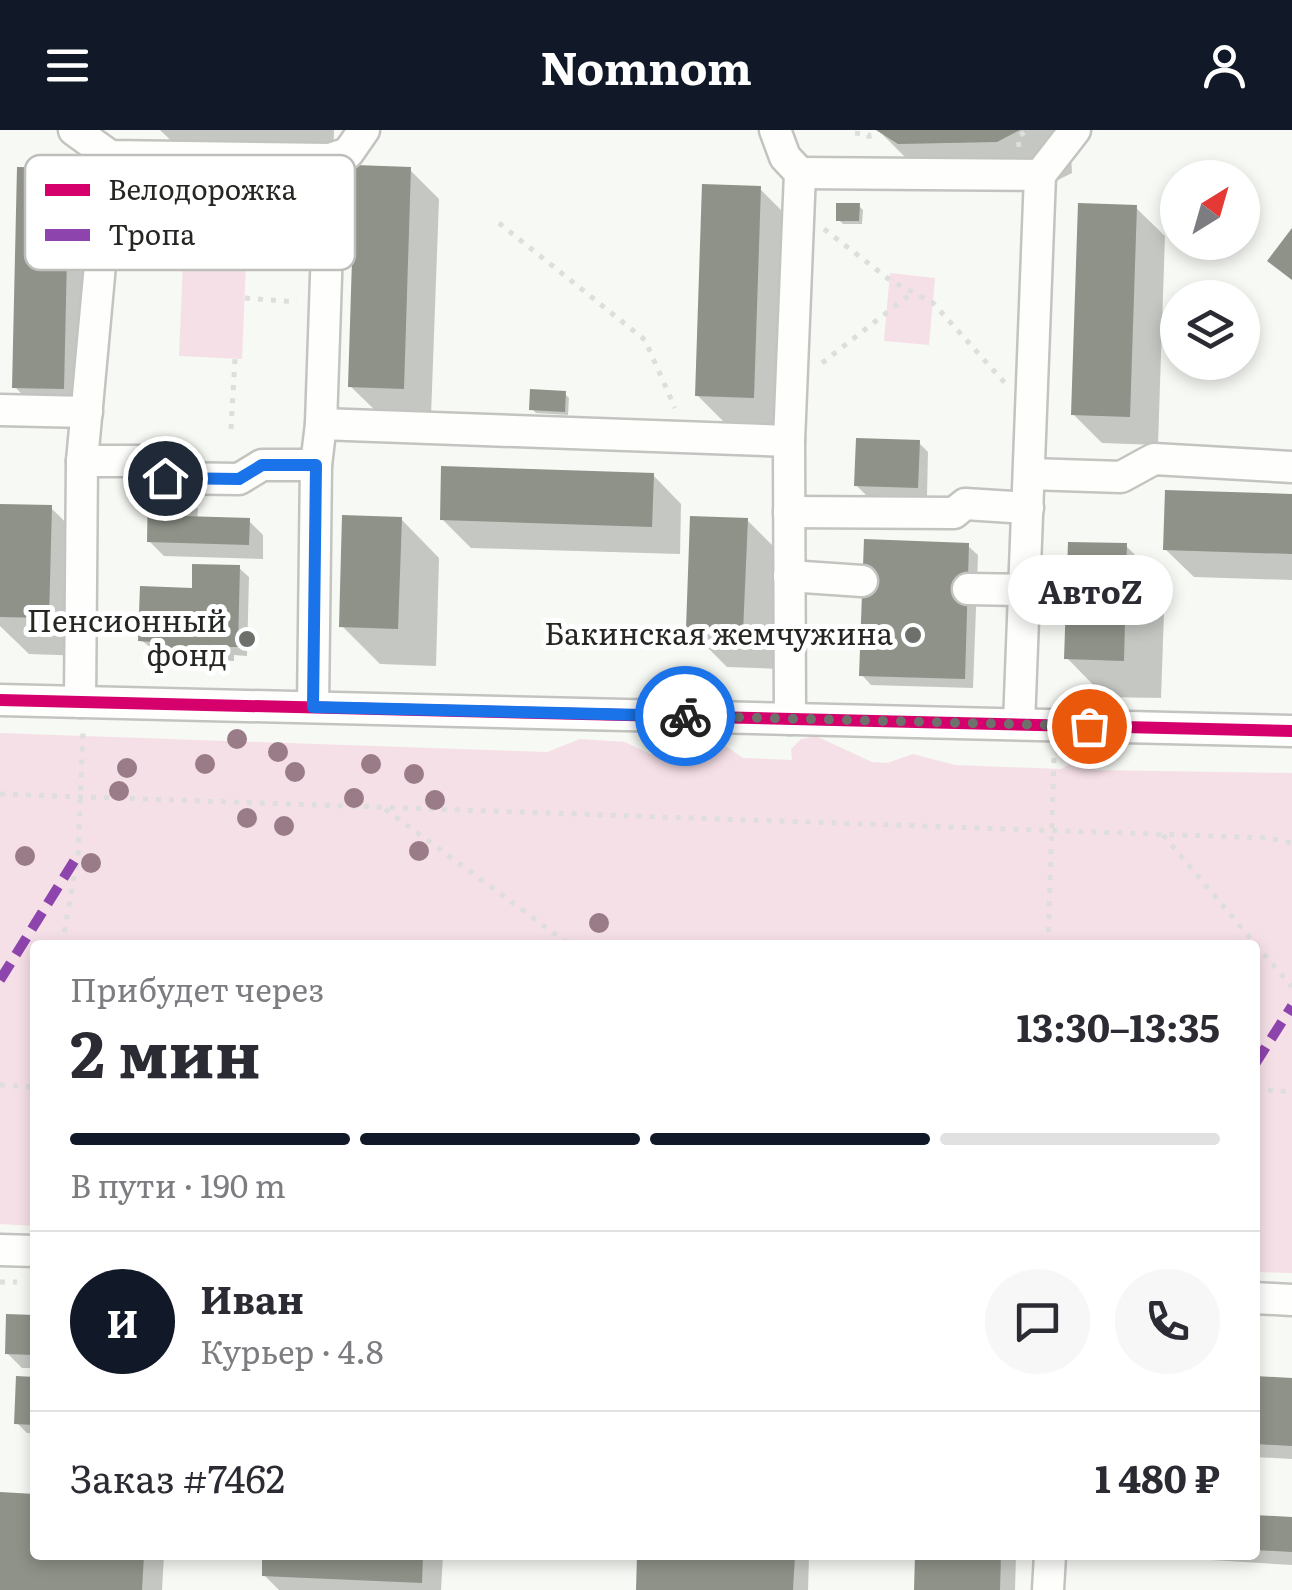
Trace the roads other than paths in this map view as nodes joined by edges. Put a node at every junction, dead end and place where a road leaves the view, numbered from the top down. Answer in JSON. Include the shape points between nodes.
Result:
{"nodes":[{"id":1,"x":74,"y":130,"type":"edge"},
{"id":2,"x":364,"y":130,"type":"edge"},
{"id":3,"x":776,"y":130,"type":"edge"},
{"id":4,"x":1075,"y":130,"type":"edge"},
{"id":5,"x":102,"y":155,"type":"edge"},
{"id":6,"x":342,"y":155,"type":"edge"},
{"id":7,"x":800,"y":173,"type":"junction"},
{"id":8,"x":1040,"y":175,"type":"junction"},
{"id":9,"x":99,"y":270,"type":"edge"},
{"id":10,"x":326,"y":270,"type":"edge"},
{"id":11,"x":0,"y":410,"type":"edge"},
{"id":12,"x":87,"y":412,"type":"junction"},
{"id":13,"x":321,"y":424,"type":"junction"},
{"id":14,"x":789,"y":442,"type":"junction"},
{"id":15,"x":82,"y":462,"type":"junction"},
{"id":16,"x":316,"y":465,"type":"junction"},
{"id":17,"x":1292,"y":467,"type":"edge"},
{"id":18,"x":1030,"y":474,"type":"junction"},
{"id":19,"x":1028,"y":508,"type":"junction"},
{"id":20,"x":789,"y":512,"type":"junction"},
{"id":21,"x":790,"y":576,"type":"junction"},
{"id":22,"x":862,"y":581,"type":"dead end"},
{"id":23,"x":968,"y":590,"type":"dead end"},
{"id":24,"x":1025,"y":590,"type":"junction"},
{"id":25,"x":0,"y":700,"type":"edge"},
{"id":26,"x":313,"y":707,"type":"junction"},
{"id":27,"x":82,"y":716,"type":"junction"},
{"id":28,"x":790,"y":719,"type":"junction"},
{"id":29,"x":1019,"y":724,"type":"junction"},
{"id":30,"x":1292,"y":730,"type":"edge"},
{"id":31,"x":30,"y":1239,"type":"edge"},
{"id":32,"x":0,"y":1250,"type":"edge"},
{"id":33,"x":1260,"y":1298,"type":"edge"},
{"id":34,"x":1292,"y":1300,"type":"edge"},
{"id":35,"x":1050,"y":1560,"type":"edge"},
{"id":36,"x":1048,"y":1590,"type":"edge"}],
"edges":[{"from":1,"to":5,"type":"street"},
{"from":2,"to":6,"type":"street"},
{"from":3,"to":7,"type":"street"},
{"from":4,"to":8,"type":"street"},
{"from":7,"to":8,"type":"street"},
{"from":7,"to":14,"type":"street"},
{"from":8,"to":18,"type":"street"},
{"from":9,"to":12,"type":"street"},
{"from":10,"to":13,"type":"street"},
{"from":11,"to":12,"type":"street"},
{"from":12,"to":15,"type":"street"},
{"from":13,"to":14,"type":"street"},
{"from":13,"to":16,"type":"street"},
{"from":14,"to":20,"type":"street"},
{"from":15,"to":16,"type":"street","via":[[141,461],[165,478],[202,479],[239,479],[262,465]]},
{"from":15,"to":27,"type":"street"},
{"from":16,"to":26,"type":"street"},
{"from":17,"to":18,"type":"street","via":[[1154,459],[1121,477]]},
{"from":18,"to":19,"type":"street"},
{"from":19,"to":20,"type":"street","via":[[964,504],[954,513]]},
{"from":19,"to":24,"type":"street"},
{"from":20,"to":21,"type":"street"},
{"from":21,"to":22,"type":"street"},
{"from":21,"to":28,"type":"street"},
{"from":23,"to":24,"type":"street"},
{"from":24,"to":29,"type":"street"},
{"from":25,"to":27,"type":"street"},
{"from":26,"to":27,"type":"street"},
{"from":26,"to":28,"type":"street"},
{"from":28,"to":29,"type":"street"},
{"from":29,"to":30,"type":"street"},
{"from":31,"to":32,"type":"street"},
{"from":33,"to":34,"type":"street"},
{"from":35,"to":36,"type":"street"}]}
